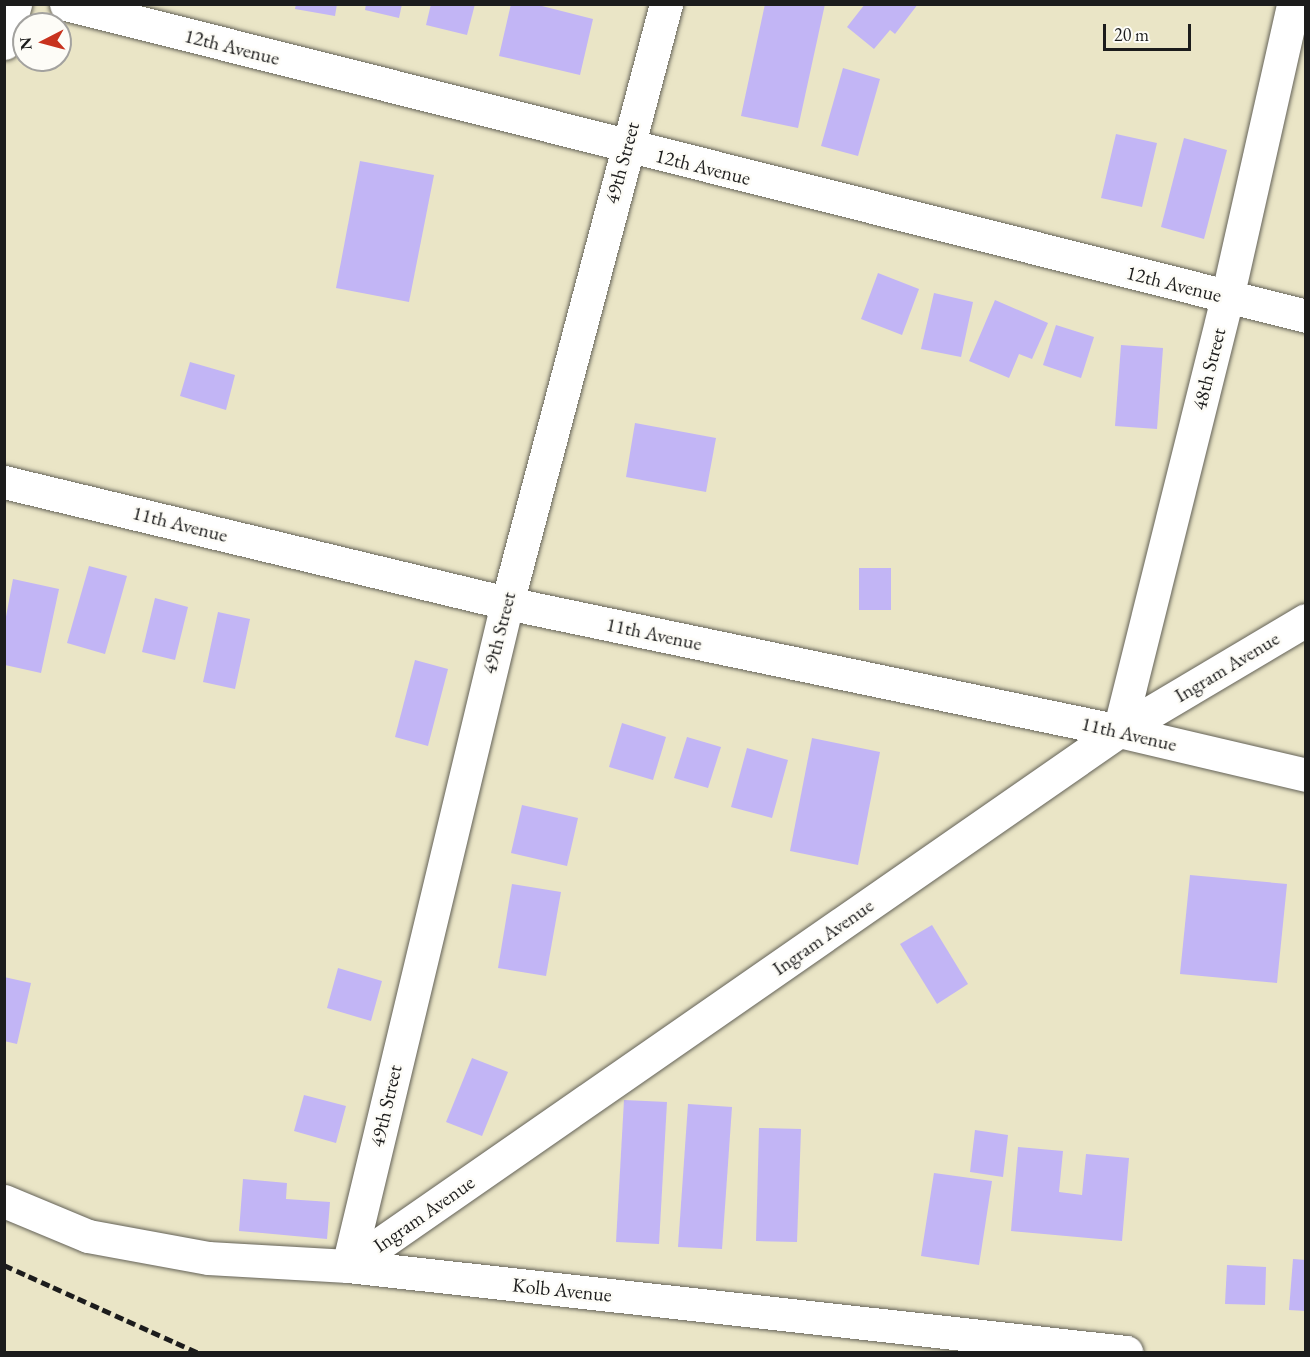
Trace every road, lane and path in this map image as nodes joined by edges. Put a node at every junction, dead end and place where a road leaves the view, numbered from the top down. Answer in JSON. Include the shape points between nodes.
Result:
{"nodes":[{"id":1,"x":15,"y":4,"type":"edge"},
{"id":2,"x":66,"y":4,"type":"edge"},
{"id":3,"x":666,"y":4,"type":"edge"},
{"id":4,"x":1293,"y":4,"type":"edge"},
{"id":5,"x":4,"y":43,"type":"edge"},
{"id":6,"x":625,"y":148,"type":"junction"},
{"id":7,"x":1227,"y":298,"type":"junction"},
{"id":8,"x":1305,"y":316,"type":"edge"},
{"id":9,"x":4,"y":482,"type":"edge"},
{"id":10,"x":507,"y":603,"type":"junction"},
{"id":11,"x":1305,"y":620,"type":"edge"},
{"id":12,"x":1119,"y":731,"type":"junction"},
{"id":13,"x":1305,"y":775,"type":"edge"},
{"id":14,"x":4,"y":1201,"type":"edge"},
{"id":15,"x":348,"y":1266,"type":"junction"},
{"id":16,"x":1126,"y":1353,"type":"edge"}],
"edges":[{"from":1,"to":5,"type":"street"},
{"from":2,"to":6,"type":"street","name":"12th Avenue"},
{"from":3,"to":6,"type":"street","name":"49th Street"},
{"from":4,"to":7,"type":"street","name":"48th Street"},
{"from":6,"to":7,"type":"street","name":"12th Avenue"},
{"from":6,"to":10,"type":"street","name":"49th Street"},
{"from":7,"to":8,"type":"street","name":"12th Avenue"},
{"from":7,"to":12,"type":"street","name":"48th Street"},
{"from":9,"to":10,"type":"street","name":"11th Avenue"},
{"from":10,"to":12,"type":"street","name":"11th Avenue"},
{"from":10,"to":15,"type":"street","name":"49th Street"},
{"from":11,"to":12,"type":"street","name":"Ingram Avenue"},
{"from":12,"to":13,"type":"street","name":"11th Avenue"},
{"from":12,"to":15,"type":"street","name":"Ingram Avenue"},
{"from":14,"to":15,"type":"street","name":"Kolb Avenue","via":[[88,1236],[208,1258]]},
{"from":15,"to":16,"type":"street","name":"Kolb Avenue"}]}
